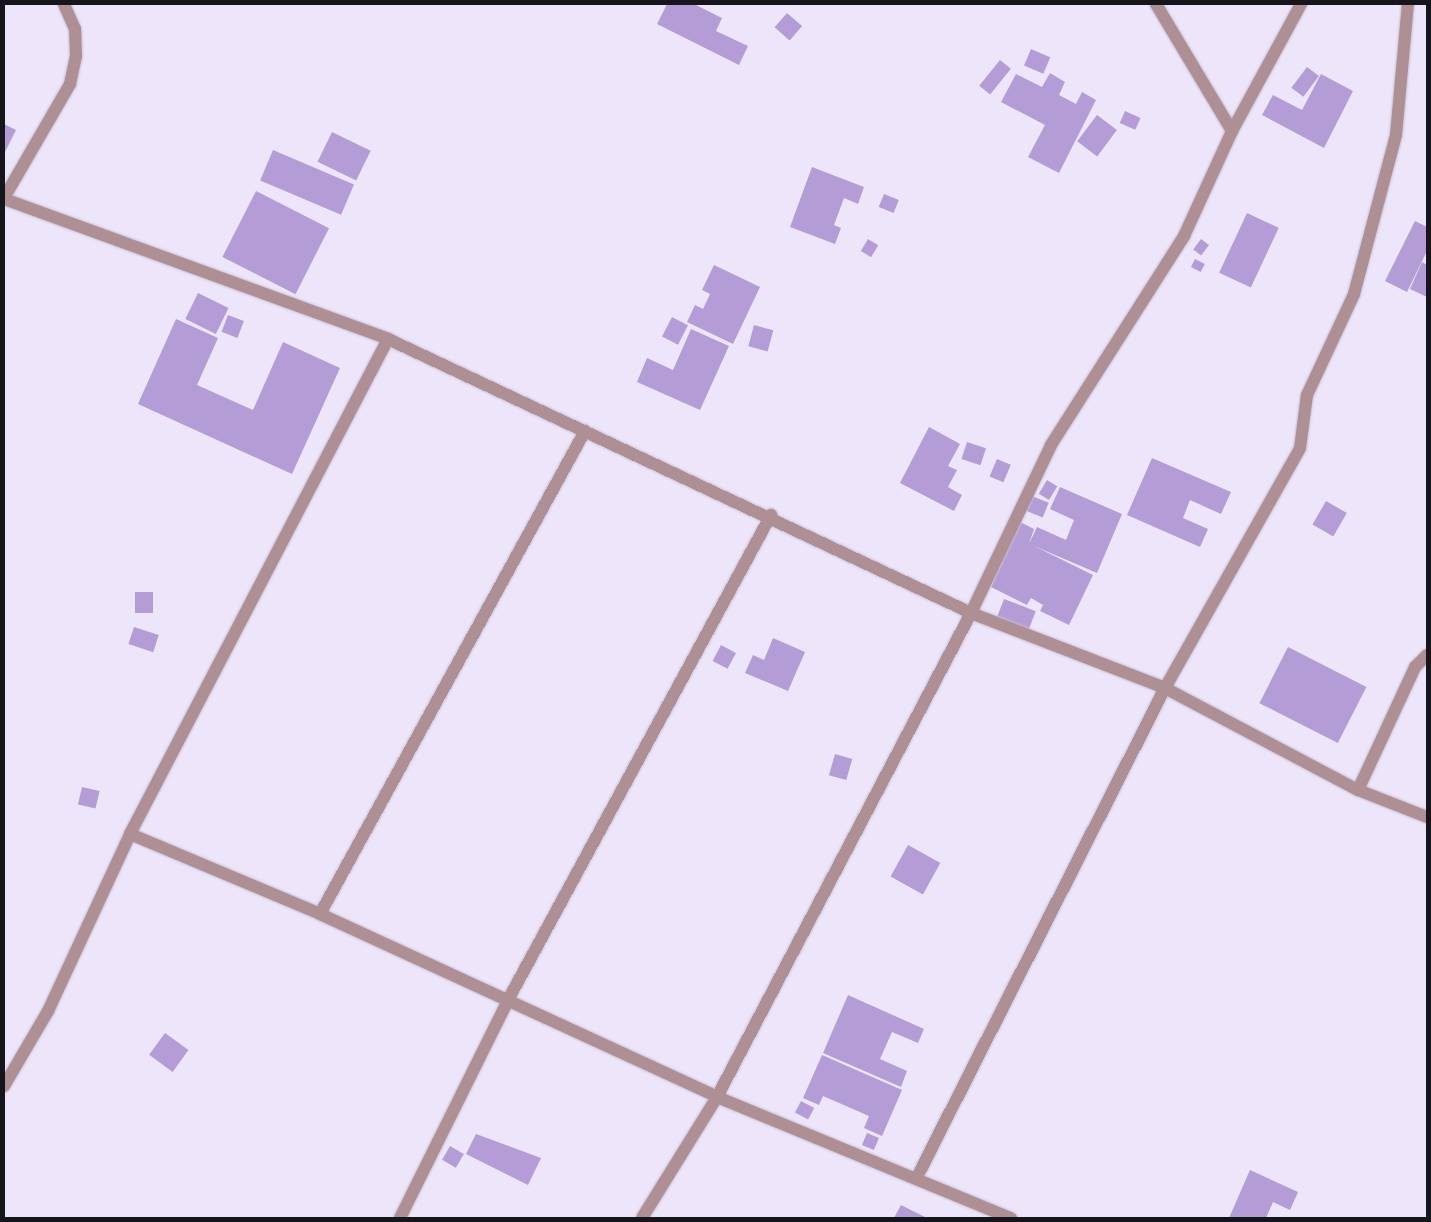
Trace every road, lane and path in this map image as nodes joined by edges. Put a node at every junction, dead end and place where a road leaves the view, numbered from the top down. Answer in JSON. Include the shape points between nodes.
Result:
{"nodes":[{"id":1,"x":64,"y":4,"type":"edge"},
{"id":2,"x":1156,"y":4,"type":"edge"},
{"id":3,"x":1301,"y":4,"type":"edge"},
{"id":4,"x":1408,"y":4,"type":"edge"},
{"id":5,"x":1232,"y":131,"type":"junction"},
{"id":6,"x":4,"y":198,"type":"edge"},
{"id":7,"x":388,"y":339,"type":"junction"},
{"id":8,"x":585,"y":431,"type":"junction"},
{"id":9,"x":771,"y":516,"type":"junction"},
{"id":10,"x":971,"y":613,"type":"junction"},
{"id":11,"x":1427,"y":655,"type":"edge"},
{"id":12,"x":1165,"y":688,"type":"junction"},
{"id":13,"x":1358,"y":790,"type":"junction"},
{"id":14,"x":1427,"y":817,"type":"edge"},
{"id":15,"x":130,"y":834,"type":"junction"},
{"id":16,"x":320,"y":914,"type":"junction"},
{"id":17,"x":508,"y":1000,"type":"junction"},
{"id":18,"x":4,"y":1086,"type":"edge"},
{"id":19,"x":717,"y":1097,"type":"junction"},
{"id":20,"x":916,"y":1180,"type":"junction"},
{"id":21,"x":400,"y":1218,"type":"edge"},
{"id":22,"x":642,"y":1218,"type":"edge"},
{"id":23,"x":1012,"y":1218,"type":"edge"}],
"edges":[{"from":1,"to":6,"type":"street","via":[[75,29],[76,56],[70,84]]},
{"from":2,"to":5,"type":"street"},
{"from":3,"to":5,"type":"street"},
{"from":4,"to":12,"type":"street","via":[[1396,135],[1354,294],[1307,395],[1300,448]]},
{"from":5,"to":10,"type":"street","via":[[1184,236],[1051,445]]},
{"from":6,"to":7,"type":"street"},
{"from":7,"to":8,"type":"street"},
{"from":7,"to":15,"type":"street"},
{"from":8,"to":9,"type":"street"},
{"from":8,"to":16,"type":"street"},
{"from":9,"to":10,"type":"street"},
{"from":9,"to":17,"type":"street"},
{"from":10,"to":12,"type":"street"},
{"from":10,"to":19,"type":"street"},
{"from":11,"to":13,"type":"street","via":[[1411,675]]},
{"from":12,"to":13,"type":"street"},
{"from":12,"to":20,"type":"street"},
{"from":13,"to":14,"type":"street"},
{"from":15,"to":16,"type":"street"},
{"from":15,"to":18,"type":"street","via":[[48,1011]]},
{"from":16,"to":17,"type":"street"},
{"from":17,"to":19,"type":"street"},
{"from":17,"to":21,"type":"street"},
{"from":19,"to":20,"type":"street"},
{"from":19,"to":22,"type":"street"},
{"from":20,"to":23,"type":"street"}]}
